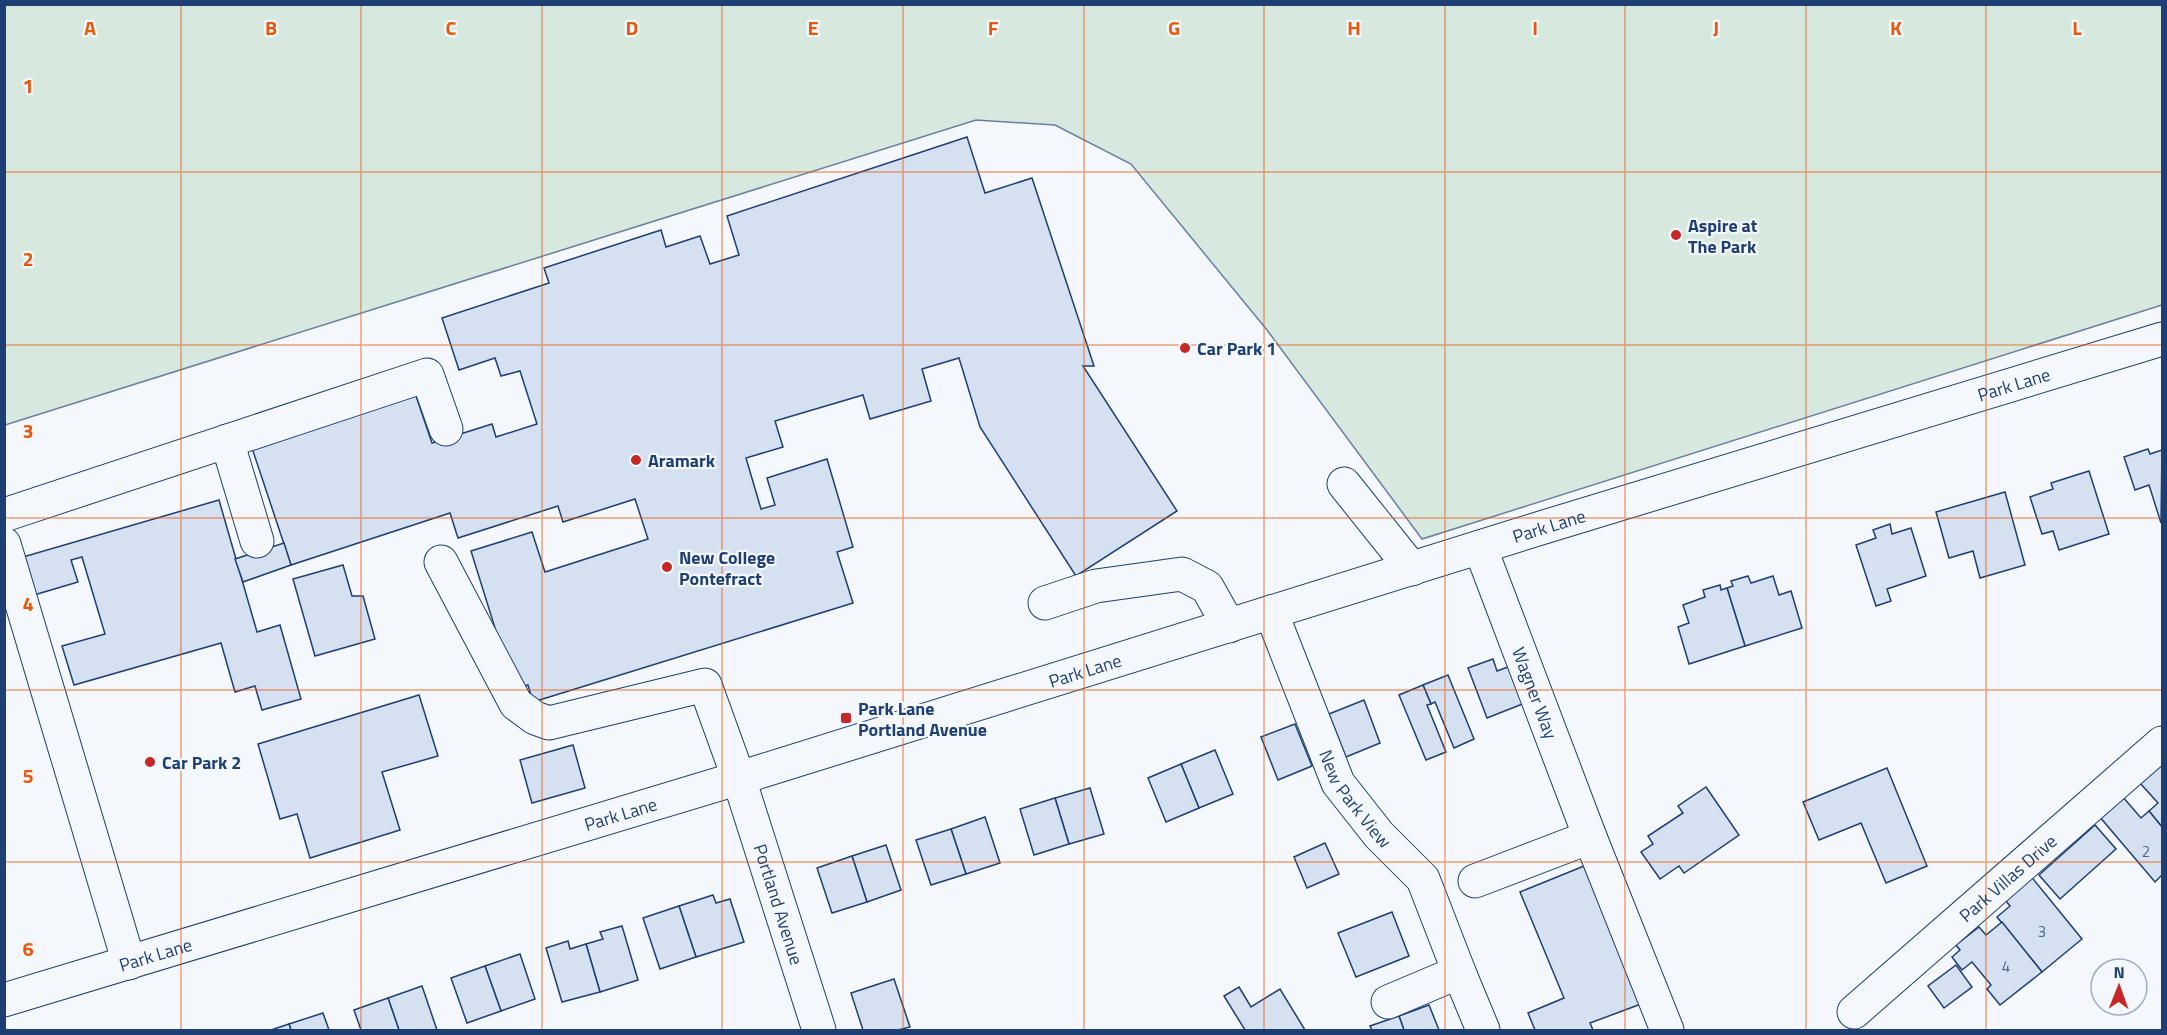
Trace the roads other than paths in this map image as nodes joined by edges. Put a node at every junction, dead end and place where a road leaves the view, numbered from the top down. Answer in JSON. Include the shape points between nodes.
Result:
{"nodes":[{"id":1,"x":2163,"y":339,"type":"edge"},
{"id":2,"x":446,"y":429,"type":"dead end"},
{"id":3,"x":227,"y":441,"type":"junction"},
{"id":4,"x":1344,"y":484,"type":"dead end"},
{"id":5,"x":4,"y":515,"type":"edge"},
{"id":6,"x":257,"y":541,"type":"dead end"},
{"id":7,"x":4,"y":544,"type":"edge"},
{"id":8,"x":1480,"y":547,"type":"junction"},
{"id":9,"x":441,"y":562,"type":"dead end"},
{"id":10,"x":1412,"y":569,"type":"junction"},
{"id":11,"x":1045,"y":603,"type":"dead end"},
{"id":12,"x":1271,"y":612,"type":"junction"},
{"id":13,"x":1229,"y":626,"type":"junction"},
{"id":14,"x":2163,"y":743,"type":"edge"},
{"id":15,"x":738,"y":778,"type":"junction"},
{"id":16,"x":1590,"y":837,"type":"junction"},
{"id":17,"x":1475,"y":881,"type":"dead end"},
{"id":18,"x":129,"y":963,"type":"junction"},
{"id":19,"x":1459,"y":972,"type":"junction"},
{"id":20,"x":4,"y":1000,"type":"edge"},
{"id":21,"x":1388,"y":1002,"type":"dead end"},
{"id":22,"x":1854,"y":1012,"type":"dead end"},
{"id":23,"x":819,"y":1030,"type":"edge"},
{"id":24,"x":1483,"y":1030,"type":"edge"},
{"id":25,"x":1667,"y":1030,"type":"edge"}],
"edges":[{"from":1,"to":8,"type":"main road","name":"Park Lane"},
{"from":2,"to":3,"type":"main road","via":[[427,375]]},
{"from":3,"to":5,"type":"main road"},
{"from":3,"to":6,"type":"main road"},
{"from":4,"to":10,"type":"main road"},
{"from":7,"to":18,"type":"main road"},
{"from":8,"to":10,"type":"main road","name":"Park Lane"},
{"from":8,"to":16,"type":"main road","name":"Wagner Way"},
{"from":9,"to":15,"type":"main road","name":"Portland Avenue","via":[[516,704],[535,718],[549,723],[705,685]]},
{"from":10,"to":12,"type":"main road","name":"Park Lane"},
{"from":11,"to":13,"type":"main road","via":[[1096,585],[1182,574],[1207,587]]},
{"from":12,"to":13,"type":"main road","name":"Park Lane"},
{"from":12,"to":19,"type":"main road","name":"New Park View","via":[[1338,783],[1379,836],[1423,879]]},
{"from":13,"to":15,"type":"main road","name":"Park Lane"},
{"from":14,"to":22,"type":"main road","name":"Park Villas Drive"},
{"from":15,"to":18,"type":"main road","name":"Park Lane"},
{"from":15,"to":23,"type":"main road","name":"Portland Avenue"},
{"from":16,"to":17,"type":"main road"},
{"from":16,"to":25,"type":"main road","name":"Wagner Way"},
{"from":18,"to":20,"type":"main road","name":"Park Lane"},
{"from":19,"to":21,"type":"main road"},
{"from":19,"to":24,"type":"main road","name":"New Park View"}]}
